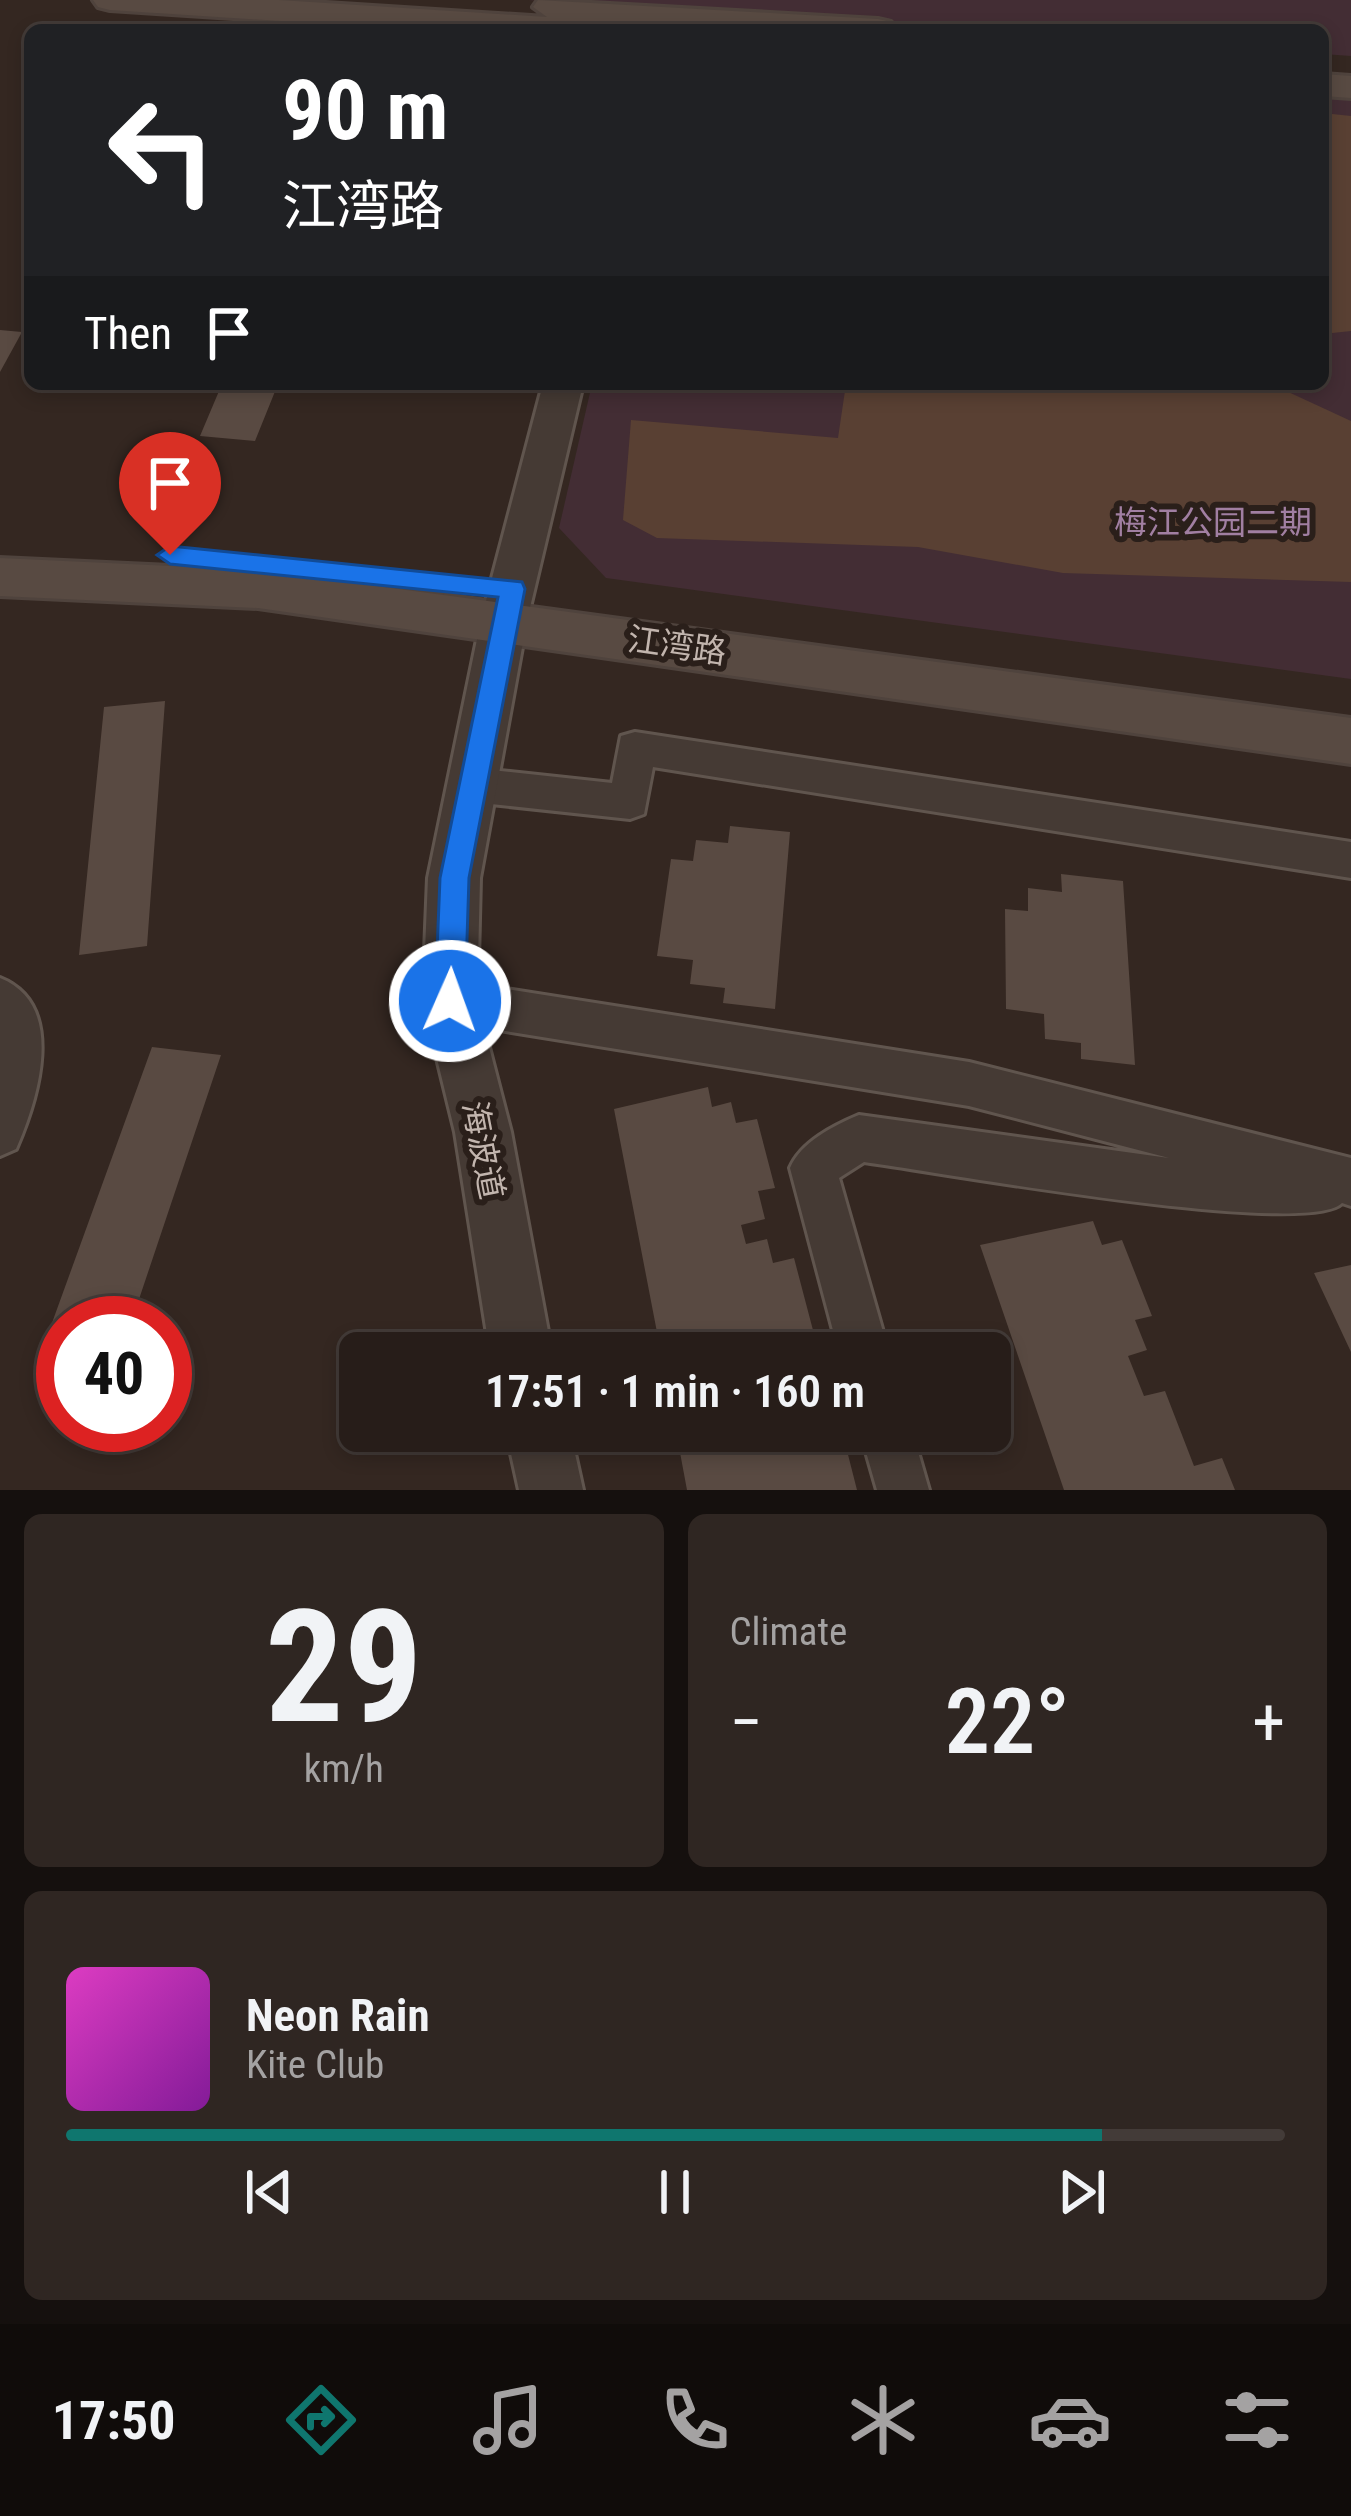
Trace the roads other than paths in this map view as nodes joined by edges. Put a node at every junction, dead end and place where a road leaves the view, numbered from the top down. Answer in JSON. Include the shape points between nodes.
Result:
{"nodes":[{"id":1,"x":110,"y":0,"type":"edge"},
{"id":2,"x":437,"y":0,"type":"edge"},
{"id":3,"x":650,"y":22,"type":"edge"},
{"id":4,"x":496,"y":24,"type":"edge"},
{"id":5,"x":707,"y":24,"type":"edge"},
{"id":6,"x":561,"y":390,"type":"edge"},
{"id":7,"x":0,"y":550,"type":"edge"},
{"id":8,"x":0,"y":577,"type":"edge"},
{"id":9,"x":508,"y":604,"type":"junction"},
{"id":10,"x":1351,"y":707,"type":"edge"},
{"id":11,"x":1351,"y":741,"type":"edge"},
{"id":12,"x":472,"y":785,"type":"junction"},
{"id":13,"x":1351,"y":860,"type":"edge"},
{"id":14,"x":0,"y":999,"type":"edge"},
{"id":15,"x":450,"y":1001,"type":"junction"},
{"id":16,"x":0,"y":1133,"type":"edge"},
{"id":17,"x":1351,"y":1186,"type":"edge"},
{"id":18,"x":517,"y":1332,"type":"edge"},
{"id":19,"x":858,"y":1332,"type":"edge"},
{"id":20,"x":543,"y":1452,"type":"edge"},
{"id":21,"x":892,"y":1452,"type":"edge"},
{"id":22,"x":551,"y":1490,"type":"edge"},
{"id":23,"x":903,"y":1490,"type":"edge"}],
"edges":[{"from":1,"to":4,"type":"main road"},
{"from":2,"to":3,"type":"main road"},
{"from":3,"to":5,"type":"main road"},
{"from":6,"to":9,"type":"street","name":"海波道"},
{"from":7,"to":9,"type":"main road","name":"江湾路","via":[[210,557]]},
{"from":8,"to":9,"type":"main road","name":"江湾路"},
{"from":9,"to":10,"type":"main road","name":"江湾路"},
{"from":9,"to":11,"type":"main road","name":"江湾路"},
{"from":9,"to":12,"type":"street","name":"海波道"},
{"from":12,"to":13,"type":"street","via":[[630,802],[635,748]]},
{"from":12,"to":15,"type":"street","name":"海波道","via":[[454,878]]},
{"from":14,"to":16,"type":"street","via":[[22,1040]]},
{"from":15,"to":17,"type":"street","via":[[969,1084]]},
{"from":15,"to":18,"type":"street","name":"海波道"},
{"from":17,"to":19,"type":"street","via":[[1221,1189],[859,1138],[812,1168]]},
{"from":20,"to":22,"type":"street"},
{"from":21,"to":23,"type":"street"}]}
